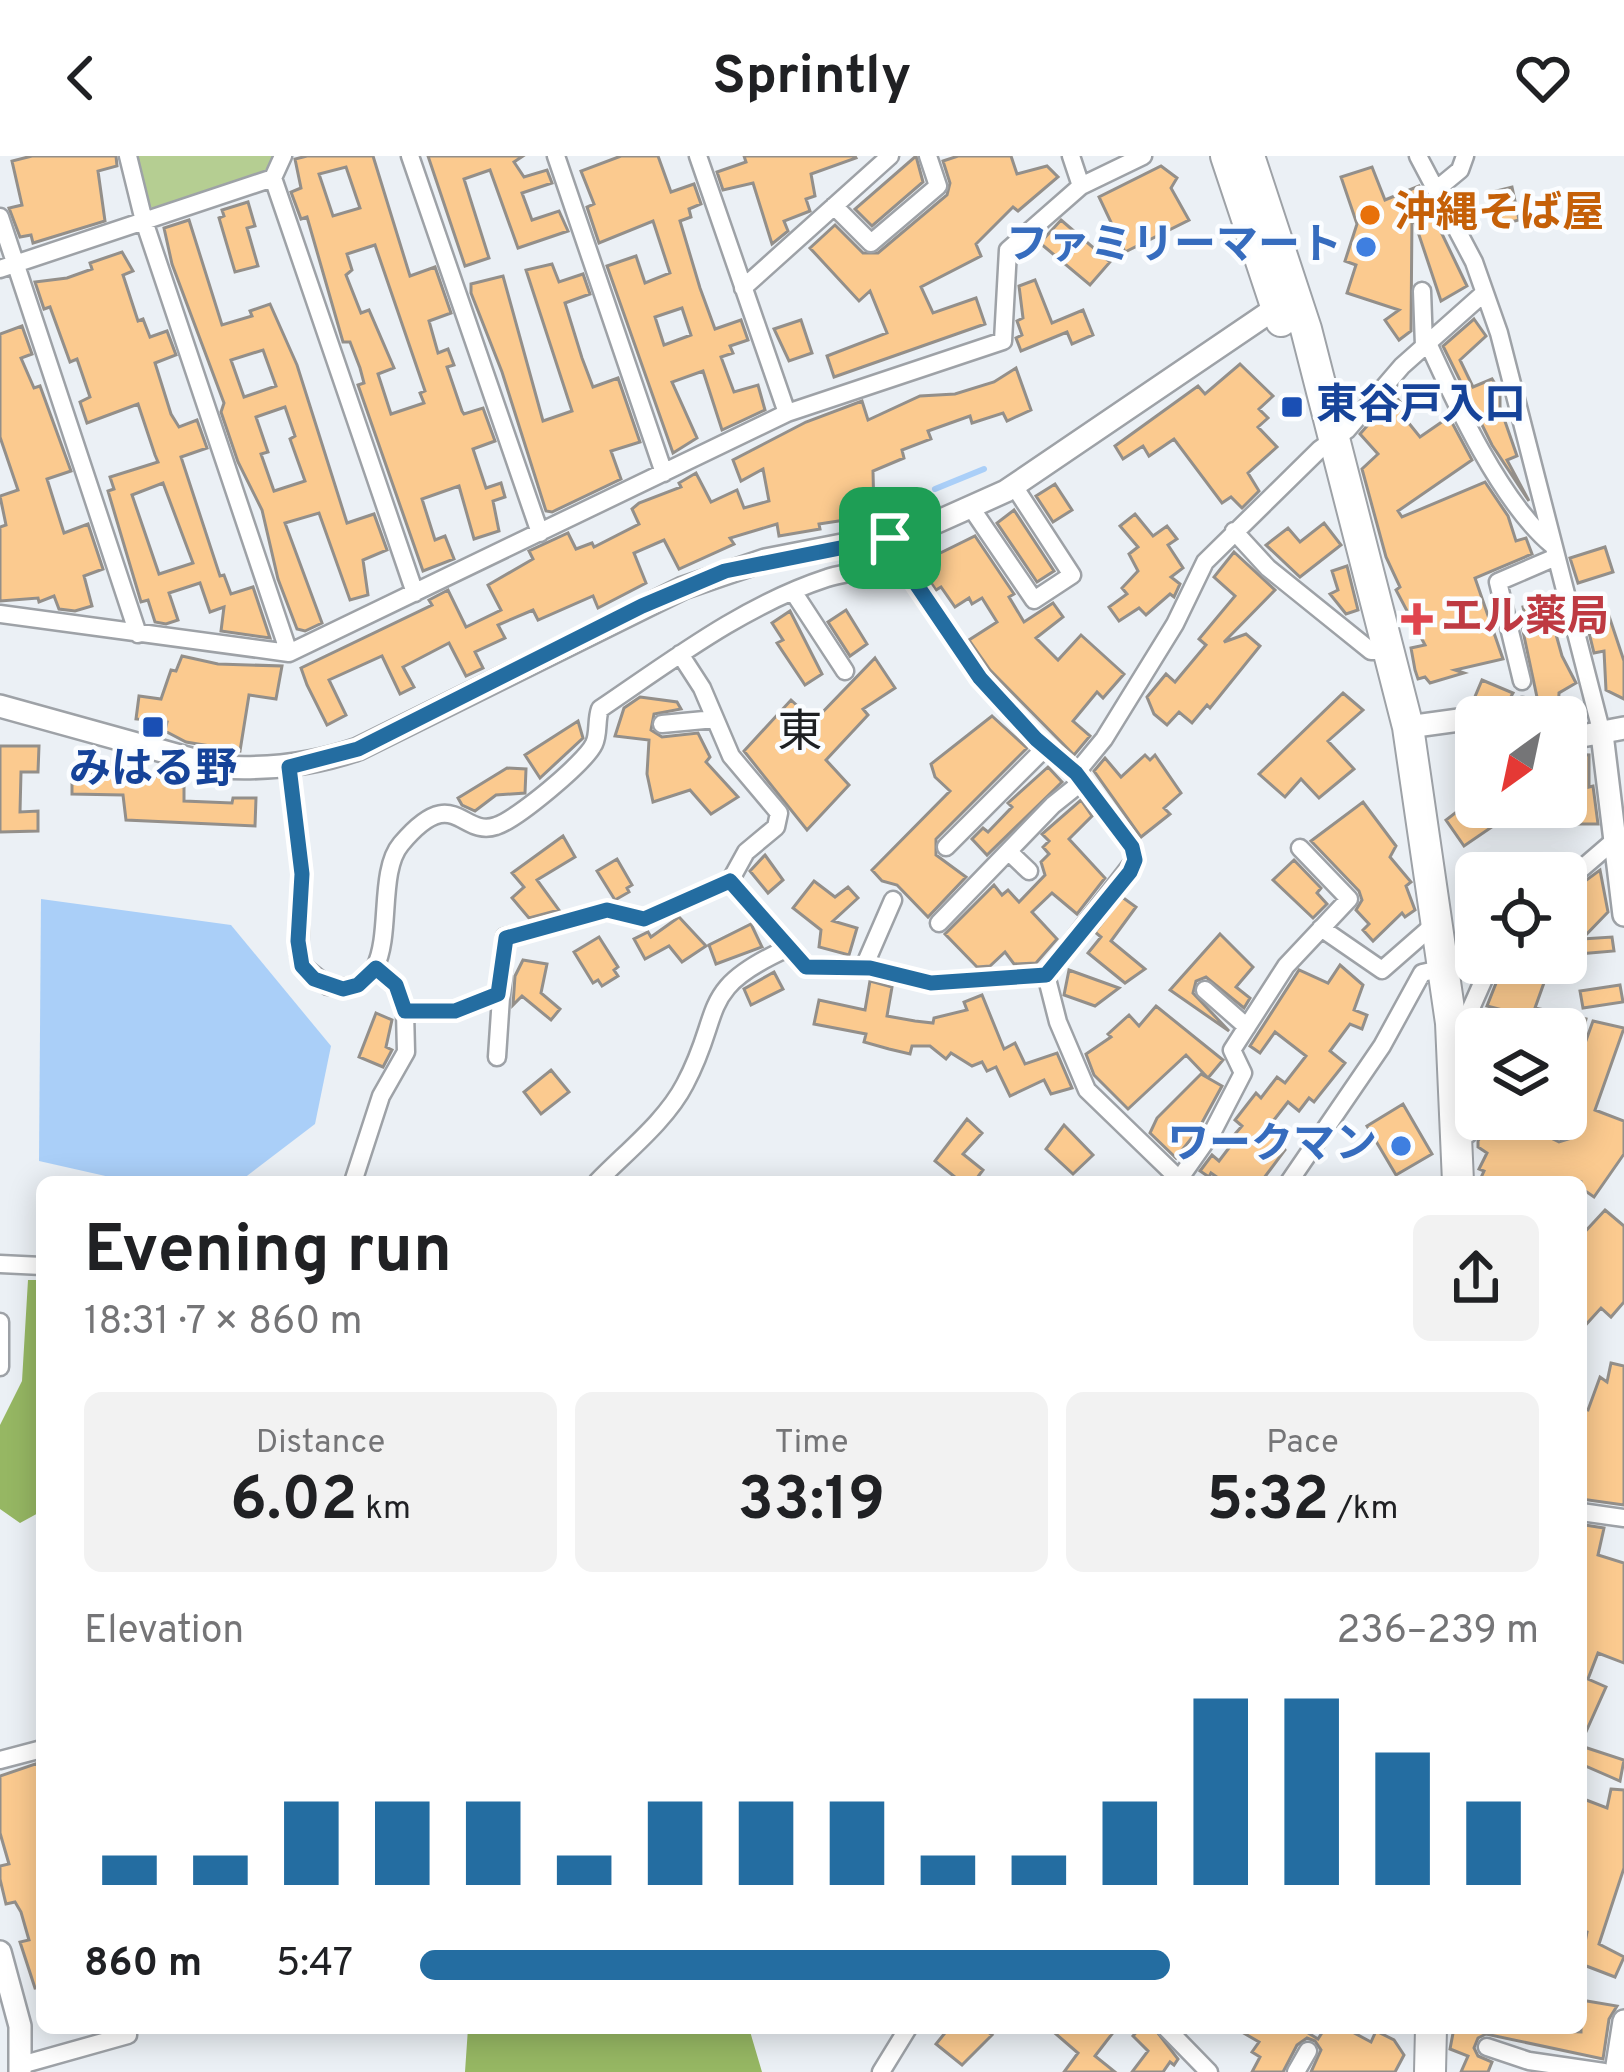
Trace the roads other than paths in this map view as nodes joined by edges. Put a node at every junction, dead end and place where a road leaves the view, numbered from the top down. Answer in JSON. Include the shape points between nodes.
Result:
{"nodes":[{"id":1,"x":128,"y":156,"type":"edge"},
{"id":2,"x":284,"y":156,"type":"edge"},
{"id":3,"x":410,"y":156,"type":"edge"},
{"id":4,"x":556,"y":156,"type":"edge"},
{"id":5,"x":698,"y":156,"type":"edge"},
{"id":6,"x":890,"y":156,"type":"edge"},
{"id":7,"x":928,"y":156,"type":"edge"},
{"id":8,"x":1071,"y":156,"type":"edge"},
{"id":9,"x":1143,"y":156,"type":"edge"},
{"id":10,"x":1226,"y":156,"type":"edge"},
{"id":11,"x":1250,"y":156,"type":"edge"},
{"id":12,"x":1418,"y":156,"type":"edge"},
{"id":13,"x":1465,"y":156,"type":"edge"},
{"id":14,"x":273,"y":178,"type":"junction"},
{"id":15,"x":1081,"y":186,"type":"junction"},
{"id":16,"x":1437,"y":189,"type":"junction"},
{"id":17,"x":834,"y":206,"type":"junction"},
{"id":18,"x":0,"y":217,"type":"edge"},
{"id":19,"x":144,"y":220,"type":"junction"},
{"id":20,"x":6,"y":267,"type":"edge"},
{"id":21,"x":743,"y":288,"type":"junction"},
{"id":22,"x":1422,"y":291,"type":"dead end"},
{"id":23,"x":1484,"y":292,"type":"junction"},
{"id":24,"x":1284,"y":302,"type":"junction"},
{"id":25,"x":1426,"y":345,"type":"junction"},
{"id":26,"x":787,"y":413,"type":"junction"},
{"id":27,"x":1331,"y":434,"type":"junction"},
{"id":28,"x":664,"y":473,"type":"junction"},
{"id":29,"x":1014,"y":486,"type":"junction"},
{"id":30,"x":972,"y":509,"type":"junction"},
{"id":31,"x":1234,"y":531,"type":"junction"},
{"id":32,"x":540,"y":533,"type":"junction"},
{"id":33,"x":890,"y":538,"type":"junction"},
{"id":34,"x":1554,"y":551,"type":"junction"},
{"id":35,"x":892,"y":568,"type":"junction"},
{"id":36,"x":415,"y":593,"type":"junction"},
{"id":37,"x":794,"y":593,"type":"junction"},
{"id":38,"x":0,"y":614,"type":"edge"},
{"id":39,"x":138,"y":634,"type":"junction"},
{"id":40,"x":1390,"y":652,"type":"junction"},
{"id":41,"x":289,"y":653,"type":"junction"},
{"id":42,"x":680,"y":654,"type":"junction"},
{"id":43,"x":845,"y":670,"type":"dead end"},
{"id":44,"x":1522,"y":681,"type":"dead end"},
{"id":45,"x":0,"y":706,"type":"edge"},
{"id":46,"x":715,"y":719,"type":"junction"},
{"id":47,"x":1455,"y":721,"type":"edge"},
{"id":48,"x":662,"y":724,"type":"dead end"},
{"id":49,"x":1408,"y":728,"type":"junction"},
{"id":50,"x":1613,"y":731,"type":"edge"},
{"id":51,"x":1046,"y":747,"type":"junction"},
{"id":52,"x":289,"y":767,"type":"junction"},
{"id":53,"x":1080,"y":777,"type":"junction"},
{"id":54,"x":1616,"y":838,"type":"junction"},
{"id":55,"x":946,"y":847,"type":"dead end"},
{"id":56,"x":1300,"y":848,"type":"dead end"},
{"id":57,"x":1010,"y":852,"type":"junction"},
{"id":58,"x":1587,"y":864,"type":"edge"},
{"id":59,"x":1029,"y":871,"type":"dead end"},
{"id":60,"x":730,"y":881,"type":"junction"},
{"id":61,"x":893,"y":900,"type":"dead end"},
{"id":62,"x":1624,"y":915,"type":"edge"},
{"id":63,"x":1439,"y":920,"type":"junction"},
{"id":64,"x":939,"y":923,"type":"dead end"},
{"id":65,"x":1321,"y":928,"type":"junction"},
{"id":66,"x":786,"y":949,"type":"junction"},
{"id":67,"x":376,"y":968,"type":"junction"},
{"id":68,"x":863,"y":968,"type":"junction"},
{"id":69,"x":1445,"y":968,"type":"junction"},
{"id":70,"x":1046,"y":975,"type":"junction"},
{"id":71,"x":1205,"y":990,"type":"dead end"},
{"id":72,"x":498,"y":994,"type":"junction"},
{"id":73,"x":1457,"y":1008,"type":"edge"},
{"id":74,"x":405,"y":1011,"type":"junction"},
{"id":75,"x":1246,"y":1027,"type":"junction"},
{"id":76,"x":497,"y":1057,"type":"dead end"},
{"id":77,"x":1455,"y":1125,"type":"edge"},
{"id":78,"x":1453,"y":1167,"type":"edge"},
{"id":79,"x":355,"y":1176,"type":"edge"},
{"id":80,"x":602,"y":1176,"type":"edge"},
{"id":81,"x":1177,"y":1176,"type":"edge"},
{"id":82,"x":1184,"y":1176,"type":"edge"},
{"id":83,"x":1293,"y":1176,"type":"edge"},
{"id":84,"x":0,"y":1264,"type":"edge"},
{"id":85,"x":36,"y":1266,"type":"edge"},
{"id":86,"x":0,"y":1322,"type":"edge"},
{"id":87,"x":0,"y":1367,"type":"edge"},
{"id":88,"x":1587,"y":1514,"type":"edge"},
{"id":89,"x":1624,"y":1518,"type":"edge"},
{"id":90,"x":36,"y":1751,"type":"edge"},
{"id":91,"x":0,"y":1760,"type":"edge"},
{"id":92,"x":0,"y":1952,"type":"edge"},
{"id":93,"x":1624,"y":2021,"type":"edge"},
{"id":94,"x":128,"y":2034,"type":"edge"},
{"id":95,"x":904,"y":2034,"type":"edge"},
{"id":96,"x":1172,"y":2034,"type":"edge"},
{"id":97,"x":1431,"y":2034,"type":"edge"},
{"id":98,"x":1487,"y":2047,"type":"dead end"},
{"id":99,"x":1308,"y":2051,"type":"dead end"},
{"id":100,"x":1529,"y":2067,"type":"edge"},
{"id":101,"x":21,"y":2068,"type":"edge"},
{"id":102,"x":881,"y":2072,"type":"edge"},
{"id":103,"x":1209,"y":2072,"type":"edge"},
{"id":104,"x":1296,"y":2072,"type":"edge"},
{"id":105,"x":1430,"y":2072,"type":"edge"},
{"id":106,"x":1604,"y":2072,"type":"edge"},
{"id":107,"x":1616,"y":2072,"type":"edge"}],
"edges":[{"from":1,"to":19,"type":"street"},
{"from":2,"to":14,"type":"street"},
{"from":3,"to":32,"type":"street"},
{"from":4,"to":28,"type":"street"},
{"from":5,"to":21,"type":"street"},
{"from":6,"to":17,"type":"street"},
{"from":7,"to":17,"type":"street","via":[[938,186],[871,243]]},
{"from":8,"to":15,"type":"street"},
{"from":9,"to":15,"type":"street"},
{"from":10,"to":24,"type":"highway"},
{"from":11,"to":24,"type":"highway"},
{"from":12,"to":16,"type":"street"},
{"from":13,"to":16,"type":"street"},
{"from":14,"to":19,"type":"street"},
{"from":14,"to":36,"type":"street"},
{"from":15,"to":26,"type":"street","via":[[1008,250],[1004,340]]},
{"from":16,"to":23,"type":"street"},
{"from":17,"to":21,"type":"street"},
{"from":18,"to":20,"type":"street"},
{"from":19,"to":20,"type":"street"},
{"from":19,"to":41,"type":"street"},
{"from":20,"to":39,"type":"street"},
{"from":21,"to":26,"type":"street"},
{"from":22,"to":25,"type":"street"},
{"from":23,"to":25,"type":"street"},
{"from":23,"to":34,"type":"street"},
{"from":24,"to":27,"type":"highway"},
{"from":24,"to":29,"type":"street"},
{"from":25,"to":27,"type":"street"},
{"from":25,"to":34,"type":"street","via":[[1507,492]]},
{"from":26,"to":28,"type":"street"},
{"from":27,"to":31,"type":"street"},
{"from":27,"to":40,"type":"highway"},
{"from":28,"to":32,"type":"street"},
{"from":29,"to":30,"type":"street"},
{"from":29,"to":30,"type":"street","via":[[1072,575],[1034,599]]},
{"from":30,"to":33,"type":"street"},
{"from":31,"to":40,"type":"street","via":[[1370,651]]},
{"from":31,"to":53,"type":"street","via":[[1205,562]]},
{"from":32,"to":36,"type":"street"},
{"from":33,"to":35,"type":"street"},
{"from":33,"to":52,"type":"street","via":[[725,571],[358,749]]},
{"from":34,"to":44,"type":"street","via":[[1498,582]]},
{"from":34,"to":50,"type":"street"},
{"from":35,"to":37,"type":"street","via":[[829,577]]},
{"from":35,"to":51,"type":"street","via":[[908,572],[980,678]]},
{"from":36,"to":41,"type":"street"},
{"from":37,"to":42,"type":"street"},
{"from":37,"to":43,"type":"street","via":[[819,644]]},
{"from":38,"to":39,"type":"street"},
{"from":39,"to":41,"type":"street"},
{"from":40,"to":49,"type":"highway"},
{"from":42,"to":46,"type":"street"},
{"from":42,"to":67,"type":"street","via":[[600,709],[590,751],[497,826],[450,811],[402,842]]},
{"from":45,"to":52,"type":"street","via":[[200,763]]},
{"from":46,"to":48,"type":"street"},
{"from":46,"to":60,"type":"street","via":[[731,756],[779,813]]},
{"from":47,"to":49,"type":"street"},
{"from":49,"to":63,"type":"highway"},
{"from":50,"to":54,"type":"street"},
{"from":51,"to":53,"type":"street"},
{"from":51,"to":55,"type":"street"},
{"from":52,"to":67,"type":"street","via":[[302,966],[343,989]]},
{"from":53,"to":57,"type":"street"},
{"from":53,"to":70,"type":"street","via":[[1135,860]]},
{"from":54,"to":58,"type":"street"},
{"from":54,"to":62,"type":"street"},
{"from":56,"to":65,"type":"street","via":[[1353,896]]},
{"from":57,"to":59,"type":"street"},
{"from":57,"to":64,"type":"street"},
{"from":60,"to":66,"type":"street"},
{"from":60,"to":72,"type":"street","via":[[644,919],[607,910],[506,938]]},
{"from":61,"to":68,"type":"street"},
{"from":63,"to":65,"type":"street","via":[[1382,970]]},
{"from":63,"to":69,"type":"highway"},
{"from":65,"to":75,"type":"street"},
{"from":66,"to":68,"type":"street","via":[[806,967]]},
{"from":66,"to":80,"type":"street","via":[[721,989],[685,1084]]},
{"from":67,"to":74,"type":"street","via":[[396,985]]},
{"from":68,"to":70,"type":"street","via":[[931,983]]},
{"from":69,"to":73,"type":"highway"},
{"from":69,"to":83,"type":"street","via":[[1422,973]]},
{"from":70,"to":81,"type":"street","via":[[1087,1090]]},
{"from":71,"to":75,"type":"street"},
{"from":72,"to":74,"type":"street","via":[[455,1011]]},
{"from":72,"to":76,"type":"street"},
{"from":74,"to":79,"type":"street","via":[[406,1052]]},
{"from":75,"to":82,"type":"street","via":[[1232,1050],[1243,1073]]},
{"from":77,"to":78,"type":"highway"},
{"from":84,"to":85,"type":"street"},
{"from":86,"to":87,"type":"street"},
{"from":88,"to":89,"type":"street"},
{"from":90,"to":91,"type":"street"},
{"from":92,"to":101,"type":"street","via":[[20,2026]]},
{"from":93,"to":107,"type":"street"},
{"from":94,"to":101,"type":"street"},
{"from":95,"to":102,"type":"street"},
{"from":96,"to":103,"type":"street"},
{"from":97,"to":105,"type":"highway"},
{"from":98,"to":100,"type":"street"},
{"from":99,"to":104,"type":"street"},
{"from":100,"to":106,"type":"street"}]}
